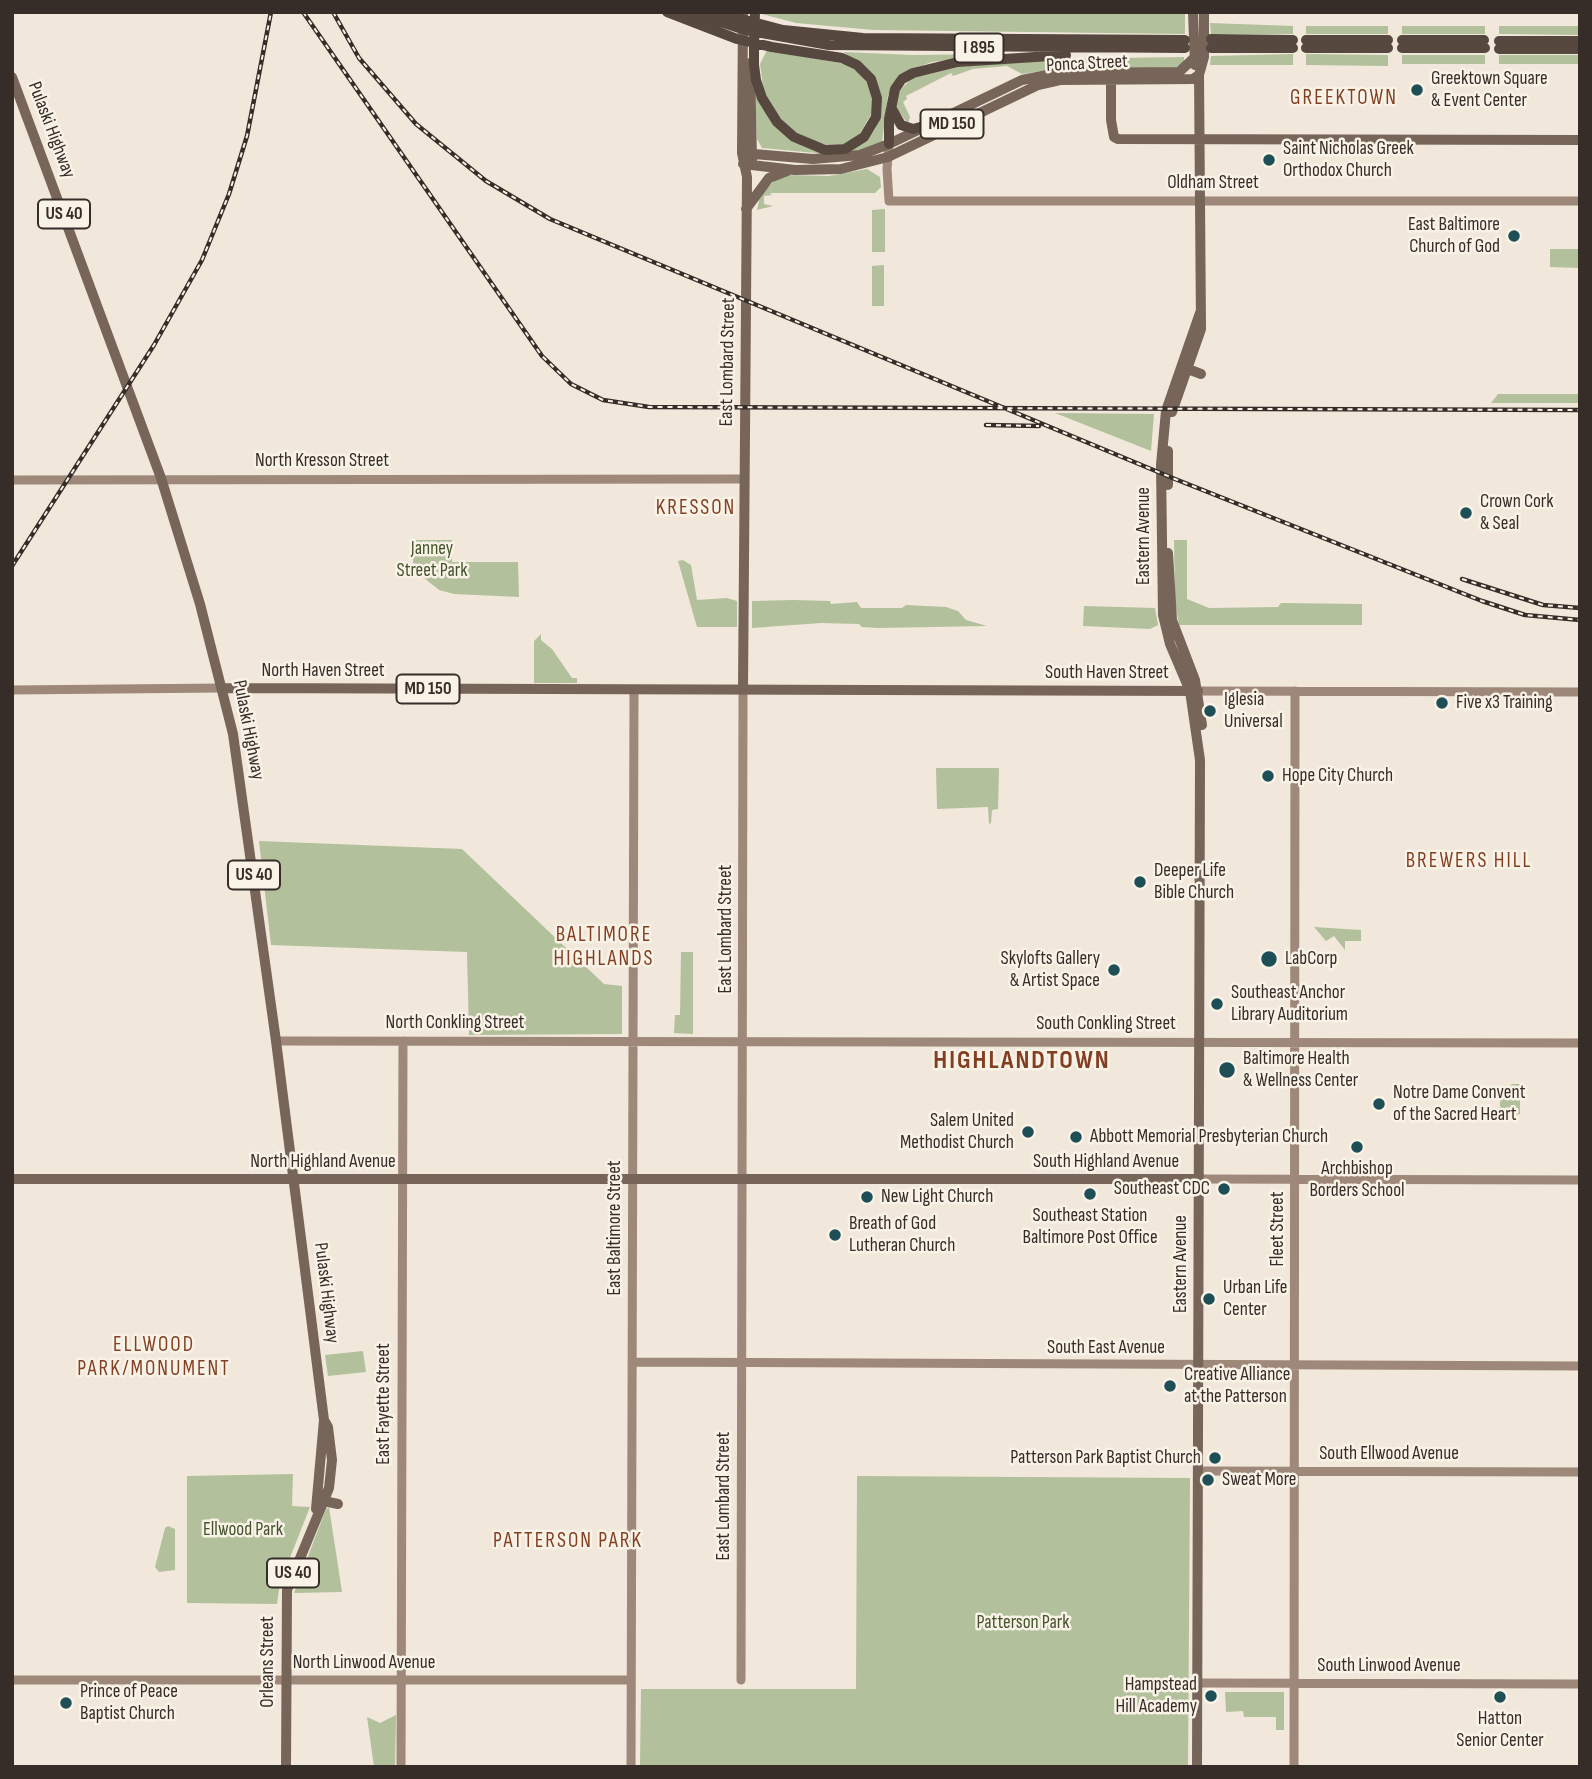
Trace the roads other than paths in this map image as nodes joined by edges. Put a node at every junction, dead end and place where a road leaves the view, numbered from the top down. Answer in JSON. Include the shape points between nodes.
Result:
{"nodes":[{"id":1,"x":667,"y":12,"type":"edge"},
{"id":2,"x":691,"y":12,"type":"edge"},
{"id":3,"x":743,"y":12,"type":"edge"},
{"id":4,"x":752,"y":12,"type":"edge"},
{"id":5,"x":1193,"y":12,"type":"edge"},
{"id":6,"x":1203,"y":12,"type":"edge"},
{"id":7,"x":721,"y":21,"type":"edge"},
{"id":8,"x":774,"y":34,"type":"junction"},
{"id":9,"x":1580,"y":41,"type":"edge"},
{"id":10,"x":1293,"y":44,"type":"dead end"},
{"id":11,"x":1306,"y":44,"type":"dead end"},
{"id":12,"x":1388,"y":44,"type":"dead end"},
{"id":13,"x":1402,"y":44,"type":"dead end"},
{"id":14,"x":1484,"y":44,"type":"dead end"},
{"id":15,"x":1195,"y":46,"type":"junction"},
{"id":16,"x":1580,"y":49,"type":"edge"},
{"id":17,"x":1199,"y":75,"type":"junction"},
{"id":18,"x":1111,"y":76,"type":"junction"},
{"id":19,"x":12,"y":77,"type":"edge"},
{"id":20,"x":891,"y":106,"type":"junction"},
{"id":21,"x":924,"y":126,"type":"junction"},
{"id":22,"x":1199,"y":141,"type":"junction"},
{"id":23,"x":1580,"y":141,"type":"edge"},
{"id":24,"x":890,"y":144,"type":"junction"},
{"id":25,"x":888,"y":157,"type":"junction"},
{"id":26,"x":747,"y":159,"type":"junction"},
{"id":27,"x":793,"y":170,"type":"junction"},
{"id":28,"x":1200,"y":200,"type":"junction"},
{"id":29,"x":1580,"y":201,"type":"edge"},
{"id":30,"x":746,"y":214,"type":"junction"},
{"id":31,"x":1200,"y":313,"type":"junction"},
{"id":32,"x":1188,"y":369,"type":"junction"},
{"id":33,"x":1201,"y":374,"type":"dead end"},
{"id":34,"x":161,"y":478,"type":"junction"},
{"id":35,"x":744,"y":479,"type":"junction"},
{"id":36,"x":12,"y":480,"type":"edge"},
{"id":37,"x":223,"y":688,"type":"junction"},
{"id":38,"x":634,"y":690,"type":"junction"},
{"id":39,"x":743,"y":690,"type":"junction"},
{"id":40,"x":12,"y":691,"type":"edge"},
{"id":41,"x":1194,"y":691,"type":"junction"},
{"id":42,"x":1295,"y":691,"type":"junction"},
{"id":43,"x":1580,"y":692,"type":"edge"},
{"id":44,"x":276,"y":1041,"type":"junction"},
{"id":45,"x":403,"y":1041,"type":"junction"},
{"id":46,"x":633,"y":1041,"type":"junction"},
{"id":47,"x":744,"y":1041,"type":"junction"},
{"id":48,"x":1199,"y":1041,"type":"junction"},
{"id":49,"x":1296,"y":1041,"type":"junction"},
{"id":50,"x":1580,"y":1042,"type":"edge"},
{"id":51,"x":12,"y":1179,"type":"edge"},
{"id":52,"x":294,"y":1179,"type":"junction"},
{"id":53,"x":1198,"y":1179,"type":"junction"},
{"id":54,"x":633,"y":1180,"type":"junction"},
{"id":55,"x":742,"y":1180,"type":"junction"},
{"id":56,"x":1296,"y":1180,"type":"junction"},
{"id":57,"x":403,"y":1181,"type":"junction"},
{"id":58,"x":1580,"y":1181,"type":"edge"},
{"id":59,"x":632,"y":1363,"type":"junction"},
{"id":60,"x":742,"y":1363,"type":"junction"},
{"id":61,"x":1198,"y":1366,"type":"junction"},
{"id":62,"x":1295,"y":1366,"type":"junction"},
{"id":63,"x":1580,"y":1366,"type":"edge"},
{"id":64,"x":324,"y":1420,"type":"junction"},
{"id":65,"x":321,"y":1443,"type":"junction"},
{"id":66,"x":321,"y":1470,"type":"joint"},
{"id":67,"x":332,"y":1470,"type":"junction"},
{"id":68,"x":1199,"y":1471,"type":"junction"},
{"id":69,"x":1295,"y":1471,"type":"junction"},
{"id":70,"x":1580,"y":1472,"type":"edge"},
{"id":71,"x":324,"y":1502,"type":"junction"},
{"id":72,"x":338,"y":1504,"type":"dead end"},
{"id":73,"x":314,"y":1520,"type":"junction"},
{"id":74,"x":12,"y":1680,"type":"edge"},
{"id":75,"x":286,"y":1680,"type":"junction"},
{"id":76,"x":401,"y":1680,"type":"junction"},
{"id":77,"x":631,"y":1680,"type":"junction"},
{"id":78,"x":741,"y":1680,"type":"dead end"},
{"id":79,"x":1198,"y":1683,"type":"junction"},
{"id":80,"x":1294,"y":1684,"type":"junction"},
{"id":81,"x":1580,"y":1684,"type":"edge"},
{"id":82,"x":286,"y":1767,"type":"edge"},
{"id":83,"x":401,"y":1767,"type":"edge"},
{"id":84,"x":631,"y":1767,"type":"edge"},
{"id":85,"x":1197,"y":1767,"type":"edge"},
{"id":86,"x":1294,"y":1767,"type":"edge"}],
"edges":[{"from":1,"to":7,"type":"highway"},
{"from":2,"to":7,"type":"highway","number":"I 895"},
{"from":3,"to":8,"type":"highway"},
{"from":3,"to":26,"type":"main road","name":"East Lombard Street"},
{"from":4,"to":8,"type":"highway","via":[[756,80],[777,122],[794,137],[825,150],[845,149],[864,138],[876,117],[877,98],[864,71],[842,58]]},
{"from":4,"to":26,"type":"main road","name":"East Lombard Street"},
{"from":5,"to":15,"type":"main road","name":"Eastern Avenue"},
{"from":6,"to":15,"type":"main road","name":"Eastern Avenue"},
{"from":7,"to":8,"type":"highway"},
{"from":7,"to":8,"type":"highway","number":"I 895"},
{"from":8,"to":15,"type":"highway","number":"I 895"},
{"from":8,"to":15,"type":"highway","number":"I 895","via":[[857,47]]},
{"from":9,"to":16,"type":"highway","via":[[1499,45]]},
{"from":10,"to":15,"type":"highway","number":"I 895"},
{"from":11,"to":12,"type":"highway"},
{"from":13,"to":14,"type":"highway"},
{"from":15,"to":17,"type":"main road","name":"Eastern Avenue"},
{"from":15,"to":18,"type":"main road","number":"MD 150","via":[[1178,72]]},
{"from":15,"to":20,"type":"highway","via":[[1003,58],[921,69],[902,79]]},
{"from":17,"to":18,"type":"main road","name":"Ponca Street","number":"MD 150","via":[[1193,79]]},
{"from":17,"to":22,"type":"main road","name":"Eastern Avenue"},
{"from":18,"to":21,"type":"main road","name":"Ponca Street","number":"MD 150","via":[[1057,73],[1022,80]]},
{"from":18,"to":22,"type":"main road","via":[[1114,137]]},
{"from":18,"to":25,"type":"main road","name":"Ponca Street","number":"MD 150","via":[[1060,80],[1023,90]]},
{"from":19,"to":34,"type":"main road","name":"Pulaski Highway","number":"US 40"},
{"from":20,"to":21,"type":"highway","via":[[901,125]]},
{"from":20,"to":24,"type":"highway"},
{"from":21,"to":24,"type":"main road","name":"Ponca Street","number":"MD 150"},
{"from":22,"to":23,"type":"main road"},
{"from":22,"to":28,"type":"main road","name":"Eastern Avenue"},
{"from":24,"to":25,"type":"street"},
{"from":24,"to":26,"type":"main road","name":"Ponca Street","number":"MD 150","via":[[841,158]]},
{"from":25,"to":27,"type":"main road","name":"Ponca Street","number":"MD 150","via":[[841,169]]},
{"from":25,"to":28,"type":"street","name":"Oldham Street","via":[[889,201]]},
{"from":26,"to":27,"type":"main road","name":"Ponca Street","number":"MD 150"},
{"from":26,"to":30,"type":"main road","name":"East Lombard Street"},
{"from":27,"to":30,"type":"main road","number":"MD 150","via":[[769,178]]},
{"from":28,"to":29,"type":"street","name":"Oldham Street"},
{"from":28,"to":31,"type":"main road","name":"Eastern Avenue"},
{"from":30,"to":35,"type":"main road","name":"East Lombard Street"},
{"from":31,"to":32,"type":"main road","name":"Eastern Avenue","via":[[1201,329]]},
{"from":31,"to":41,"type":"main road","name":"Eastern Avenue","via":[[1170,396],[1161,446],[1163,615],[1170,644]]},
{"from":32,"to":33,"type":"main road"},
{"from":32,"to":41,"type":"main road","name":"Eastern Avenue","via":[[1168,437],[1168,574],[1172,620]]},
{"from":34,"to":35,"type":"street","name":"North Kresson Street"},
{"from":34,"to":36,"type":"street","name":"North Kresson Street"},
{"from":34,"to":37,"type":"main road","name":"Pulaski Highway","number":"US 40"},
{"from":35,"to":39,"type":"main road","name":"East Lombard Street"},
{"from":37,"to":38,"type":"main road","name":"North Haven Street","number":"MD 150"},
{"from":37,"to":40,"type":"street","name":"North Haven Street"},
{"from":37,"to":44,"type":"main road","name":"Pulaski Highway","number":"US 40"},
{"from":38,"to":39,"type":"main road","name":"South Haven Street","number":"MD 150"},
{"from":38,"to":46,"type":"street","name":"East Baltimore Street"},
{"from":39,"to":41,"type":"main road","name":"South Haven Street"},
{"from":39,"to":47,"type":"street","name":"East Lombard Street"},
{"from":41,"to":42,"type":"street","name":"South Haven Street"},
{"from":41,"to":48,"type":"main road","name":"Eastern Avenue","via":[[1202,722]]},
{"from":42,"to":43,"type":"street","name":"South Haven Street"},
{"from":42,"to":49,"type":"street","name":"Fleet Street"},
{"from":44,"to":45,"type":"street","name":"North Conkling Street"},
{"from":44,"to":52,"type":"main road","name":"Pulaski Highway","number":"US 40"},
{"from":45,"to":46,"type":"street","name":"North Conkling Street"},
{"from":45,"to":57,"type":"street","name":"East Fayette Street"},
{"from":46,"to":47,"type":"street","name":"South Conkling Street"},
{"from":46,"to":54,"type":"street","name":"East Baltimore Street"},
{"from":47,"to":48,"type":"street","name":"South Conkling Street"},
{"from":47,"to":55,"type":"street","name":"East Lombard Street"},
{"from":48,"to":49,"type":"street","name":"South Conkling Street"},
{"from":48,"to":53,"type":"main road","name":"Eastern Avenue"},
{"from":49,"to":50,"type":"street","name":"South Conkling Street"},
{"from":49,"to":56,"type":"street","name":"Fleet Street"},
{"from":51,"to":52,"type":"main road","name":"North Highland Avenue"},
{"from":52,"to":57,"type":"main road","name":"North Highland Avenue"},
{"from":52,"to":64,"type":"main road","name":"Pulaski Highway","number":"US 40"},
{"from":53,"to":55,"type":"main road","name":"South Highland Avenue"},
{"from":53,"to":56,"type":"street","name":"South Highland Avenue"},
{"from":53,"to":61,"type":"main road","name":"Eastern Avenue"},
{"from":54,"to":55,"type":"main road","name":"South Highland Avenue"},
{"from":54,"to":57,"type":"main road","name":"North Highland Avenue"},
{"from":54,"to":59,"type":"street","name":"East Baltimore Street"},
{"from":55,"to":60,"type":"street","name":"East Lombard Street"},
{"from":56,"to":58,"type":"street","name":"South Highland Avenue"},
{"from":56,"to":62,"type":"street","name":"Fleet Street"},
{"from":57,"to":76,"type":"street","name":"East Fayette Street"},
{"from":59,"to":60,"type":"street","name":"South East Avenue"},
{"from":59,"to":77,"type":"street","name":"East Baltimore Street"},
{"from":60,"to":61,"type":"street","name":"South East Avenue"},
{"from":60,"to":78,"type":"street","name":"East Lombard Street"},
{"from":61,"to":62,"type":"street","name":"South East Avenue"},
{"from":61,"to":68,"type":"main road","name":"Eastern Avenue"},
{"from":62,"to":63,"type":"street","name":"South East Avenue"},
{"from":62,"to":69,"type":"street","name":"Fleet Street"},
{"from":64,"to":65,"type":"main road","name":"Pulaski Highway","number":"US 40"},
{"from":64,"to":67,"type":"main road","name":"Pulaski Highway","number":"US 40"},
{"from":65,"to":66,"type":"main road","name":"Pulaski Highway","number":"US 40"},
{"from":65,"to":67,"type":"main road"},
{"from":66,"to":73,"type":"main road","name":"Orleans Street","number":"US 40"},
{"from":67,"to":71,"type":"main road","name":"Orleans Street","number":"US 40"},
{"from":68,"to":69,"type":"street","name":"South Ellwood Avenue"},
{"from":68,"to":79,"type":"main road","name":"Eastern Avenue"},
{"from":69,"to":70,"type":"street","name":"South Ellwood Avenue"},
{"from":69,"to":80,"type":"street","name":"Fleet Street"},
{"from":71,"to":72,"type":"main road"},
{"from":71,"to":73,"type":"main road","name":"Orleans Street","number":"US 40"},
{"from":73,"to":75,"type":"main road","name":"Orleans Street","number":"US 40","via":[[287,1590]]},
{"from":74,"to":75,"type":"street","name":"North Linwood Avenue"},
{"from":75,"to":76,"type":"street","name":"North Linwood Avenue"},
{"from":75,"to":82,"type":"main road","name":"Orleans Street","number":"US 40"},
{"from":76,"to":77,"type":"street","name":"North Linwood Avenue"},
{"from":76,"to":83,"type":"street","name":"East Fayette Street"},
{"from":77,"to":84,"type":"street","name":"East Baltimore Street"},
{"from":79,"to":80,"type":"street","name":"South Linwood Avenue"},
{"from":79,"to":85,"type":"main road","name":"Eastern Avenue"},
{"from":80,"to":81,"type":"street","name":"South Linwood Avenue"},
{"from":80,"to":86,"type":"street","name":"Fleet Street"}]}
